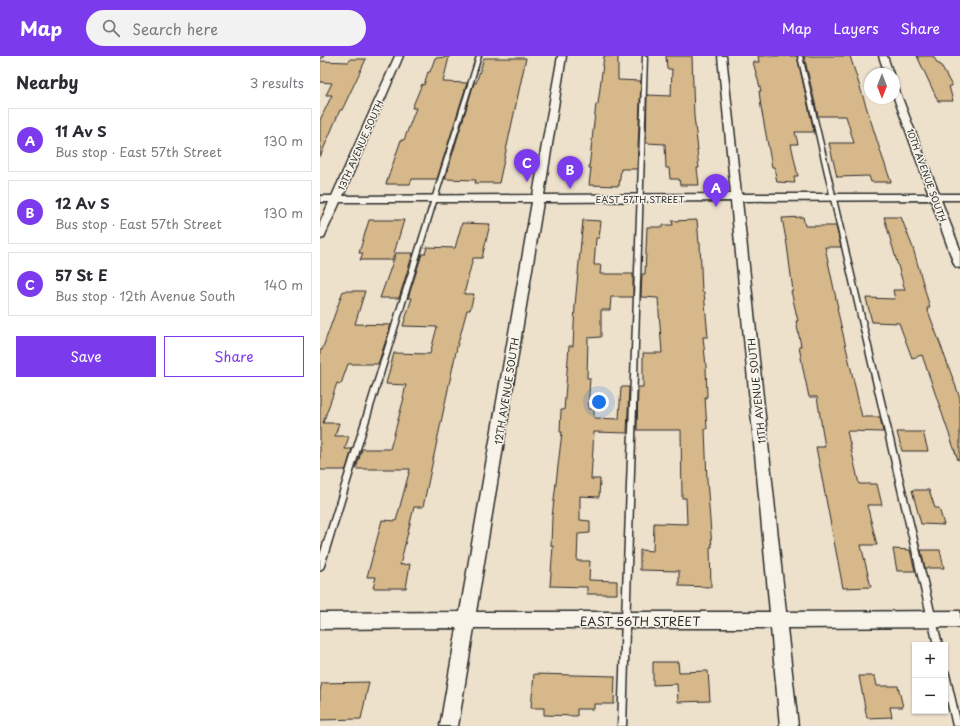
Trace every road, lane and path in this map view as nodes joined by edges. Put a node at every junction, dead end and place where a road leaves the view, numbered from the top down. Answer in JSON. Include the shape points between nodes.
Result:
{"nodes":[{"id":1,"x":399,"y":56,"type":"edge"},
{"id":2,"x":479,"y":56,"type":"edge"},
{"id":3,"x":562,"y":56,"type":"edge"},
{"id":4,"x":645,"y":56,"type":"edge"},
{"id":5,"x":722,"y":56,"type":"edge"},
{"id":6,"x":800,"y":56,"type":"edge"},
{"id":7,"x":882,"y":56,"type":"edge"},
{"id":8,"x":887,"y":68,"type":"edge"},
{"id":9,"x":900,"y":103,"type":"edge"},
{"id":10,"x":834,"y":197,"type":"junction"},
{"id":11,"x":935,"y":197,"type":"junction"},
{"id":12,"x":960,"y":197,"type":"edge"},
{"id":13,"x":335,"y":199,"type":"junction"},
{"id":14,"x":434,"y":199,"type":"junction"},
{"id":15,"x":538,"y":199,"type":"junction"},
{"id":16,"x":640,"y":199,"type":"junction"},
{"id":17,"x":737,"y":199,"type":"junction"},
{"id":18,"x":320,"y":200,"type":"edge"},
{"id":19,"x":320,"y":234,"type":"edge"},
{"id":20,"x":960,"y":264,"type":"edge"},
{"id":21,"x":320,"y":566,"type":"edge"},
{"id":22,"x":960,"y":619,"type":"edge"},
{"id":23,"x":468,"y":620,"type":"junction"},
{"id":24,"x":933,"y":620,"type":"junction"},
{"id":25,"x":320,"y":621,"type":"edge"},
{"id":26,"x":626,"y":621,"type":"junction"},
{"id":27,"x":779,"y":621,"type":"junction"},
{"id":28,"x":937,"y":642,"type":"edge"},
{"id":29,"x":946,"y":678,"type":"edge"},
{"id":30,"x":449,"y":726,"type":"edge"},
{"id":31,"x":622,"y":726,"type":"edge"},
{"id":32,"x":789,"y":726,"type":"edge"},
{"id":33,"x":957,"y":726,"type":"edge"}],
"edges":[{"from":1,"to":13,"type":"street","name":"13TH AVENUE SOUTH"},
{"from":2,"to":14,"type":"lane"},
{"from":3,"to":15,"type":"street","name":"12TH AVENUE SOUTH"},
{"from":4,"to":16,"type":"lane"},
{"from":5,"to":17,"type":"street","name":"11TH AVENUE SOUTH"},
{"from":6,"to":10,"type":"lane"},
{"from":7,"to":8,"type":"street"},
{"from":9,"to":11,"type":"street","name":"10TH AVENUE SOUTH"},
{"from":10,"to":11,"type":"street","name":"EAST 57TH STREET"},
{"from":10,"to":17,"type":"street","name":"EAST 57TH STREET"},
{"from":10,"to":24,"type":"lane"},
{"from":11,"to":12,"type":"street","name":"EAST 57TH STREET"},
{"from":11,"to":20,"type":"street","name":"10TH AVENUE SOUTH"},
{"from":13,"to":14,"type":"street","name":"EAST 57TH STREET"},
{"from":13,"to":18,"type":"street","name":"EAST 57TH STREET"},
{"from":13,"to":19,"type":"street","name":"13TH AVENUE SOUTH"},
{"from":14,"to":15,"type":"street","name":"EAST 57TH STREET"},
{"from":14,"to":21,"type":"lane"},
{"from":15,"to":16,"type":"street","name":"EAST 57TH STREET"},
{"from":15,"to":23,"type":"street","name":"12TH AVENUE SOUTH"},
{"from":16,"to":17,"type":"street","name":"EAST 57TH STREET"},
{"from":16,"to":26,"type":"lane"},
{"from":17,"to":27,"type":"street","name":"11TH AVENUE SOUTH"},
{"from":22,"to":24,"type":"street","name":"EAST 56TH STREET"},
{"from":23,"to":25,"type":"street","name":"EAST 56TH STREET"},
{"from":23,"to":26,"type":"street","name":"EAST 56TH STREET"},
{"from":23,"to":30,"type":"street","name":"12TH AVENUE SOUTH"},
{"from":24,"to":27,"type":"street","name":"EAST 56TH STREET"},
{"from":24,"to":28,"type":"lane"},
{"from":26,"to":27,"type":"street","name":"EAST 56TH STREET"},
{"from":26,"to":31,"type":"lane"},
{"from":27,"to":32,"type":"street","name":"11TH AVENUE SOUTH"},
{"from":29,"to":33,"type":"lane"}]}
